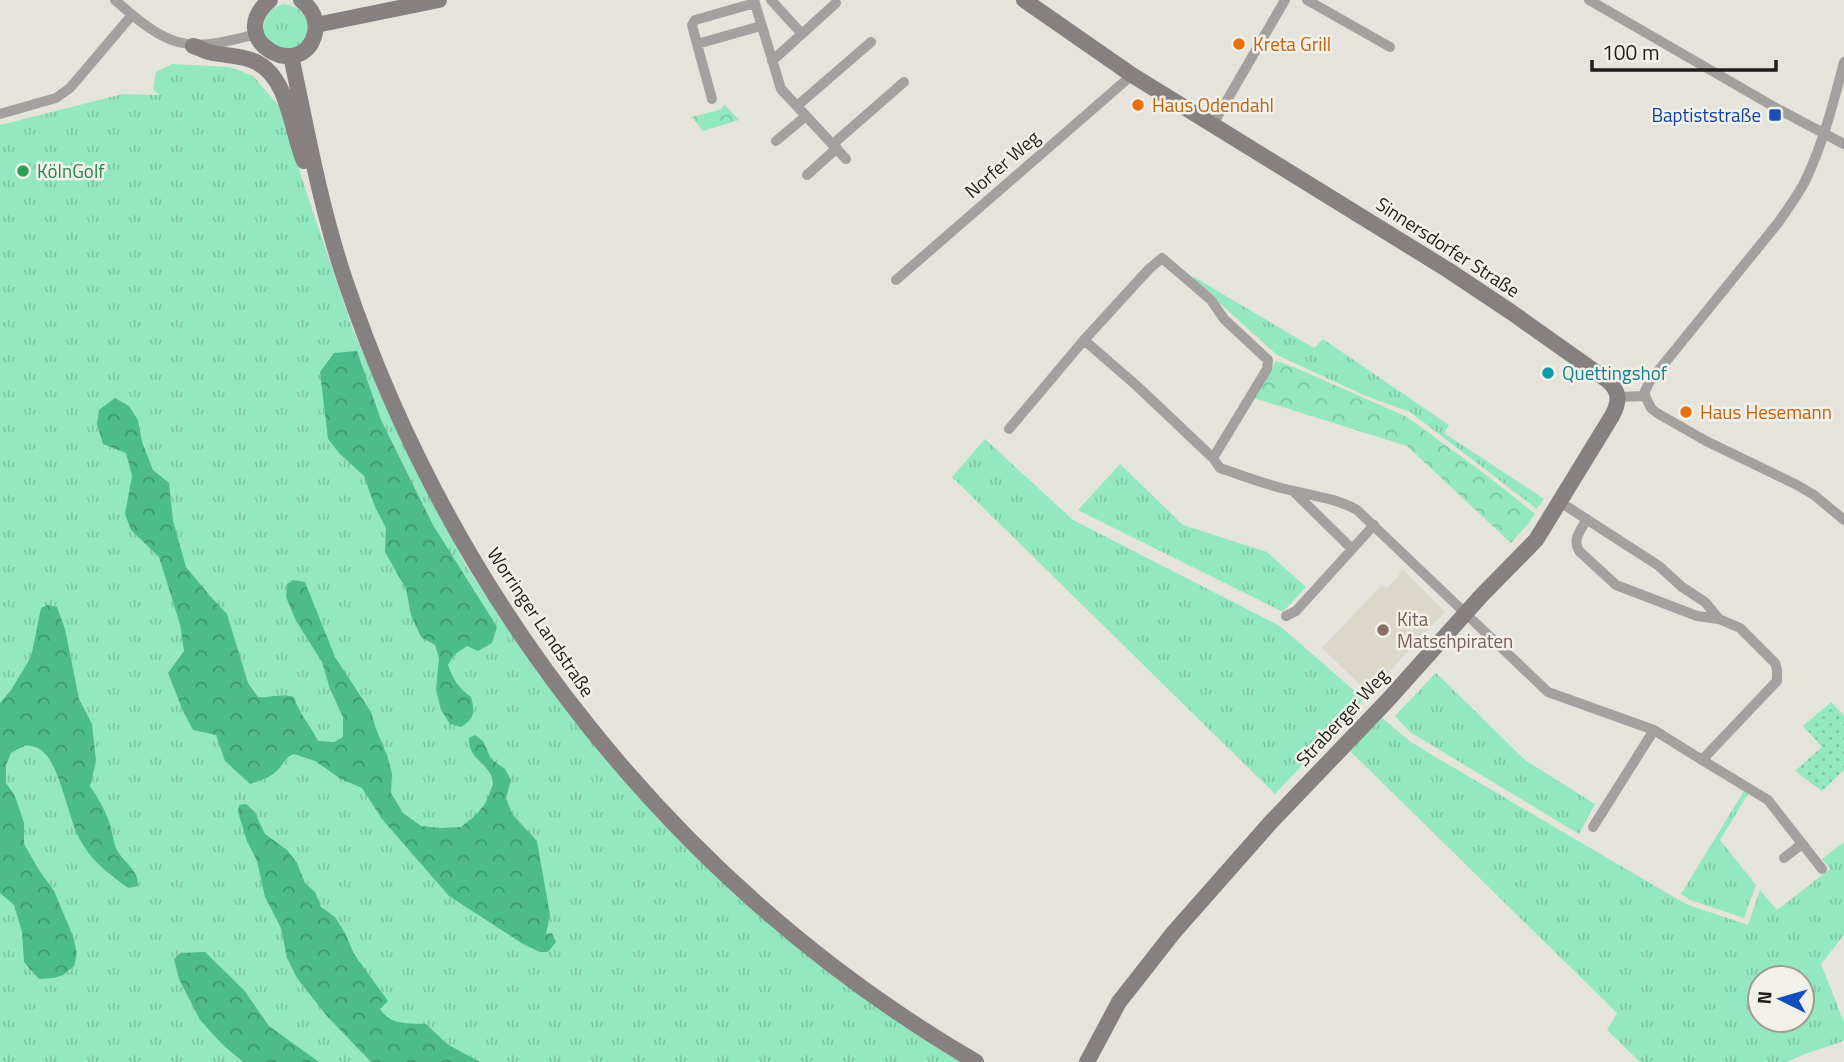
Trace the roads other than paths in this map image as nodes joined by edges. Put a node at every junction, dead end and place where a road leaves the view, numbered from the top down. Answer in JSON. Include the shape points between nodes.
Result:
{"nodes":[{"id":1,"x":115,"y":0,"type":"edge"},
{"id":2,"x":270,"y":0,"type":"edge"},
{"id":3,"x":301,"y":0,"type":"edge"},
{"id":4,"x":439,"y":0,"type":"edge"},
{"id":5,"x":771,"y":0,"type":"edge"},
{"id":6,"x":1024,"y":0,"type":"edge"},
{"id":7,"x":1284,"y":0,"type":"edge"},
{"id":8,"x":1307,"y":0,"type":"edge"},
{"id":9,"x":1589,"y":0,"type":"edge"},
{"id":10,"x":754,"y":2,"type":"edge"},
{"id":11,"x":836,"y":3,"type":"dead end"},
{"id":12,"x":132,"y":15,"type":"junction"},
{"id":13,"x":316,"y":25,"type":"junction"},
{"id":14,"x":761,"y":26,"type":"junction"},
{"id":15,"x":256,"y":34,"type":"junction"},
{"id":16,"x":802,"y":34,"type":"junction"},
{"id":17,"x":871,"y":42,"type":"dead end"},
{"id":18,"x":697,"y":44,"type":"junction"},
{"id":19,"x":193,"y":46,"type":"junction"},
{"id":20,"x":1390,"y":47,"type":"dead end"},
{"id":21,"x":290,"y":56,"type":"junction"},
{"id":22,"x":772,"y":61,"type":"junction"},
{"id":23,"x":1844,"y":62,"type":"edge"},
{"id":24,"x":1132,"y":75,"type":"junction"},
{"id":25,"x":904,"y":82,"type":"dead end"},
{"id":26,"x":712,"y":99,"type":"dead end"},
{"id":27,"x":797,"y":106,"type":"junction"},
{"id":28,"x":0,"y":114,"type":"edge"},
{"id":29,"x":806,"y":116,"type":"junction"},
{"id":30,"x":1212,"y":126,"type":"junction"},
{"id":31,"x":1823,"y":134,"type":"junction"},
{"id":32,"x":776,"y":141,"type":"dead end"},
{"id":33,"x":1844,"y":144,"type":"edge"},
{"id":34,"x":835,"y":146,"type":"junction"},
{"id":35,"x":846,"y":159,"type":"dead end"},
{"id":36,"x":807,"y":175,"type":"dead end"},
{"id":37,"x":318,"y":184,"type":"junction"},
{"id":38,"x":895,"y":280,"type":"dead end"},
{"id":39,"x":1084,"y":340,"type":"junction"},
{"id":40,"x":1645,"y":396,"type":"junction"},
{"id":41,"x":1618,"y":397,"type":"junction"},
{"id":42,"x":1009,"y":429,"type":"dead end"},
{"id":43,"x":1213,"y":458,"type":"junction"},
{"id":44,"x":1293,"y":491,"type":"junction"},
{"id":45,"x":1560,"y":502,"type":"junction"},
{"id":46,"x":1587,"y":519,"type":"junction"},
{"id":47,"x":1844,"y":520,"type":"edge"},
{"id":48,"x":1374,"y":525,"type":"junction"},
{"id":49,"x":1352,"y":549,"type":"junction"},
{"id":50,"x":1465,"y":614,"type":"junction"},
{"id":51,"x":1286,"y":616,"type":"dead end"},
{"id":52,"x":1719,"y":620,"type":"junction"},
{"id":53,"x":1654,"y":730,"type":"junction"},
{"id":54,"x":1702,"y":761,"type":"junction"},
{"id":55,"x":1593,"y":827,"type":"dead end"},
{"id":56,"x":1802,"y":844,"type":"junction"},
{"id":57,"x":1784,"y":858,"type":"dead end"},
{"id":58,"x":1822,"y":869,"type":"dead end"},
{"id":59,"x":976,"y":1062,"type":"edge"},
{"id":60,"x":1087,"y":1062,"type":"edge"}],
"edges":[{"from":1,"to":12,"type":"street"},
{"from":2,"to":15,"type":"main road","via":[[258,15]]},
{"from":3,"to":13,"type":"main road"},
{"from":4,"to":13,"type":"main road"},
{"from":5,"to":16,"type":"street"},
{"from":6,"to":24,"type":"main road","name":"Sinnersdorfer Straße"},
{"from":7,"to":30,"type":"street"},
{"from":8,"to":20,"type":"street"},
{"from":9,"to":31,"type":"street"},
{"from":10,"to":14,"type":"street"},
{"from":10,"to":18,"type":"street","via":[[695,20]]},
{"from":11,"to":16,"type":"street"},
{"from":12,"to":19,"type":"street","via":[[171,41]]},
{"from":12,"to":28,"type":"street","via":[[70,88],[56,98]]},
{"from":13,"to":21,"type":"main road","via":[[309,45]]},
{"from":14,"to":18,"type":"street"},
{"from":14,"to":22,"type":"street"},
{"from":15,"to":19,"type":"street"},
{"from":15,"to":21,"type":"main road","via":[[269,52]]},
{"from":16,"to":22,"type":"street"},
{"from":17,"to":27,"type":"street"},
{"from":18,"to":26,"type":"street"},
{"from":19,"to":37,"type":"main road","via":[[240,56],[270,72],[281,89],[303,159]]},
{"from":21,"to":37,"type":"main road","name":"Worringer Landstraße"},
{"from":22,"to":27,"type":"street","via":[[781,89]]},
{"from":23,"to":31,"type":"street"},
{"from":24,"to":30,"type":"main road","name":"Sinnersdorfer Straße"},
{"from":24,"to":38,"type":"street","name":"Norfer Weg"},
{"from":25,"to":34,"type":"street"},
{"from":27,"to":29,"type":"street"},
{"from":29,"to":32,"type":"street"},
{"from":29,"to":34,"type":"street"},
{"from":30,"to":41,"type":"main road","name":"Sinnersdorfer Straße","via":[[1511,312],[1607,380]]},
{"from":31,"to":33,"type":"street"},
{"from":31,"to":40,"type":"street","via":[[1794,201],[1650,381]]},
{"from":34,"to":35,"type":"street"},
{"from":34,"to":36,"type":"street"},
{"from":37,"to":59,"type":"main road","name":"Worringer Landstraße","via":[[344,277],[402,425],[477,568],[544,669],[657,806],[733,883],[874,997]]},
{"from":39,"to":42,"type":"street"},
{"from":39,"to":43,"type":"street"},
{"from":39,"to":43,"type":"street","via":[[1161,258],[1211,300],[1224,319],[1268,360],[1267,369]]},
{"from":40,"to":41,"type":"street"},
{"from":40,"to":47,"type":"street","via":[[1657,413],[1806,490]]},
{"from":41,"to":45,"type":"main road","name":"Straberger Weg","via":[[1612,416]]},
{"from":43,"to":44,"type":"street","via":[[1220,468]]},
{"from":44,"to":48,"type":"street","via":[[1350,505]]},
{"from":44,"to":49,"type":"street"},
{"from":45,"to":46,"type":"street"},
{"from":45,"to":50,"type":"main road","name":"Straberger Weg","via":[[1536,540]]},
{"from":46,"to":52,"type":"street","via":[[1659,566],[1705,602]]},
{"from":46,"to":52,"type":"street","via":[[1576,537],[1578,551],[1616,585]]},
{"from":48,"to":49,"type":"street"},
{"from":48,"to":50,"type":"street"},
{"from":49,"to":51,"type":"street","via":[[1296,611]]},
{"from":50,"to":53,"type":"street","via":[[1548,692]]},
{"from":50,"to":60,"type":"main road","name":"Straberger Weg","via":[[1174,932],[1119,1002]]},
{"from":52,"to":54,"type":"street","via":[[1740,628],[1774,663],[1777,681]]},
{"from":53,"to":54,"type":"street"},
{"from":53,"to":55,"type":"street"},
{"from":54,"to":56,"type":"street","via":[[1768,800]]},
{"from":56,"to":57,"type":"street"},
{"from":56,"to":58,"type":"street"}]}
